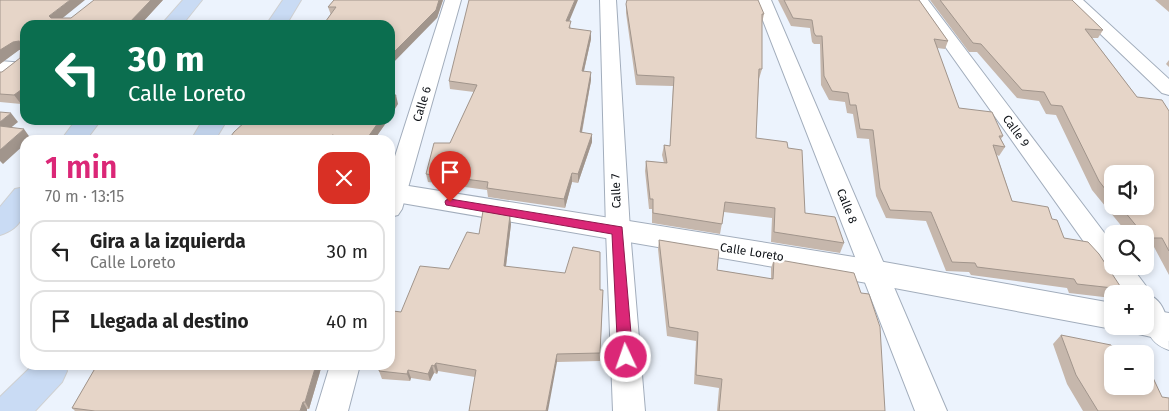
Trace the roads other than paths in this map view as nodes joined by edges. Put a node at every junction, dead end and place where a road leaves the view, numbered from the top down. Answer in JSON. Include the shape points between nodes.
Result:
{"nodes":[{"id":1,"x":193,"y":0,"type":"edge"},
{"id":2,"x":292,"y":0,"type":"edge"},
{"id":3,"x":453,"y":0,"type":"edge"},
{"id":4,"x":608,"y":0,"type":"edge"},
{"id":5,"x":763,"y":0,"type":"edge"},
{"id":6,"x":920,"y":0,"type":"edge"},
{"id":7,"x":1073,"y":0,"type":"edge"},
{"id":8,"x":176,"y":20,"type":"edge"},
{"id":9,"x":279,"y":20,"type":"edge"},
{"id":10,"x":20,"y":60,"type":"edge"},
{"id":11,"x":9,"y":69,"type":"edge"},
{"id":12,"x":1169,"y":89,"type":"edge"},
{"id":13,"x":86,"y":125,"type":"edge"},
{"id":14,"x":76,"y":135,"type":"edge"},
{"id":15,"x":395,"y":188,"type":"edge"},
{"id":16,"x":395,"y":198,"type":"edge"},
{"id":17,"x":20,"y":202,"type":"edge"},
{"id":18,"x":0,"y":226,"type":"edge"},
{"id":19,"x":618,"y":230,"type":"junction"},
{"id":20,"x":1104,"y":250,"type":"edge"},
{"id":21,"x":873,"y":272,"type":"junction"},
{"id":22,"x":1104,"y":315,"type":"edge"},
{"id":23,"x":50,"y":370,"type":"edge"},
{"id":24,"x":51,"y":370,"type":"edge"},
{"id":25,"x":344,"y":370,"type":"edge"},
{"id":26,"x":11,"y":411,"type":"edge"},
{"id":27,"x":23,"y":411,"type":"edge"},
{"id":28,"x":332,"y":411,"type":"edge"},
{"id":29,"x":629,"y":411,"type":"edge"},
{"id":30,"x":931,"y":411,"type":"edge"}],
"edges":[{"from":1,"to":8,"type":"main road"},
{"from":2,"to":9,"type":"main road"},
{"from":3,"to":15,"type":"street","name":"Calle 6"},
{"from":4,"to":19,"type":"street","name":"Calle 7"},
{"from":5,"to":21,"type":"street","name":"Calle 8"},
{"from":6,"to":20,"type":"street","name":"Calle 9"},
{"from":7,"to":12,"type":"street"},
{"from":10,"to":11,"type":"street"},
{"from":13,"to":14,"type":"main road"},
{"from":16,"to":19,"type":"street","name":"Calle Loreto"},
{"from":17,"to":18,"type":"main road"},
{"from":19,"to":21,"type":"street","name":"Calle Loreto"},
{"from":19,"to":29,"type":"street","name":"Calle 7"},
{"from":21,"to":22,"type":"street","name":"Calle Loreto"},
{"from":21,"to":30,"type":"street","name":"Calle 8"},
{"from":23,"to":26,"type":"main road"},
{"from":24,"to":27,"type":"main road"},
{"from":25,"to":28,"type":"street"}]}
